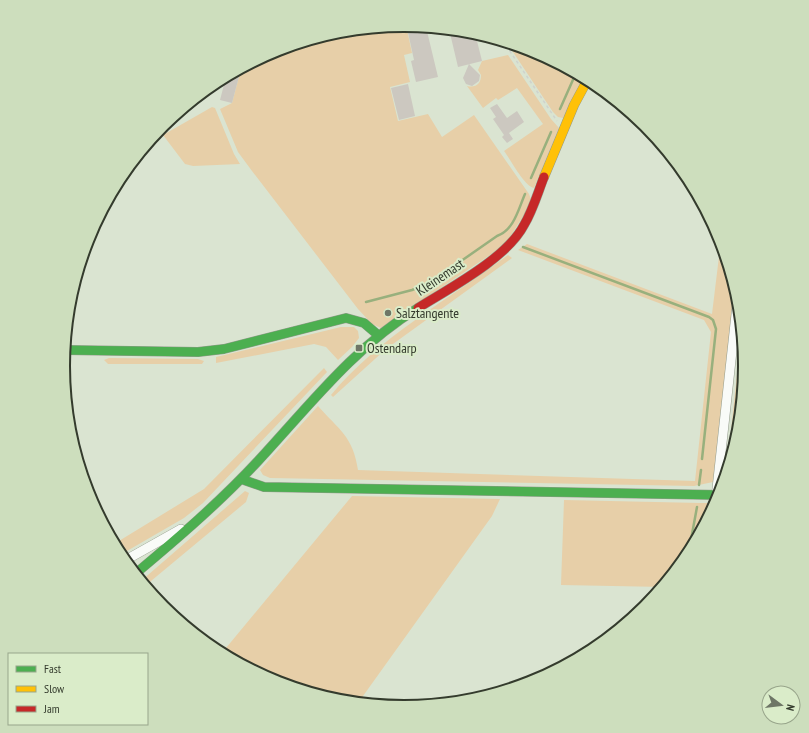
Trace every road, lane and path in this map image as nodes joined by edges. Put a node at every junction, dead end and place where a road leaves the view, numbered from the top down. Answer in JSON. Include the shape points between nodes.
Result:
{"nodes":[{"id":1,"x":509,"y":49,"type":"edge"},
{"id":2,"x":585,"y":85,"type":"edge"},
{"id":3,"x":563,"y":130,"type":"junction"},
{"id":4,"x":736,"y":321,"type":"edge"},
{"id":5,"x":378,"y":335,"type":"junction"},
{"id":6,"x":71,"y":350,"type":"edge"},
{"id":7,"x":721,"y":474,"type":"edge"},
{"id":8,"x":241,"y":480,"type":"junction"},
{"id":9,"x":714,"y":495,"type":"edge"},
{"id":10,"x":196,"y":521,"type":"junction"},
{"id":11,"x":130,"y":558,"type":"edge"},
{"id":12,"x":140,"y":571,"type":"edge"}],
"edges":[{"from":1,"to":3,"type":"path"},
{"from":2,"to":3,"type":"street","name":"Kleinemast"},
{"from":3,"to":5,"type":"street","name":"Kleinemast","via":[[524,226],[512,242],[490,260]]},
{"from":4,"to":7,"type":"street"},
{"from":5,"to":6,"type":"street","via":[[362,320],[346,318],[224,349],[198,352]]},
{"from":5,"to":8,"type":"street","name":"Kleinemast","via":[[351,359]]},
{"from":8,"to":9,"type":"street","via":[[264,487]]},
{"from":8,"to":10,"type":"street","name":"Kleinemast"},
{"from":10,"to":11,"type":"street","name":"Kleinemast"},
{"from":10,"to":12,"type":"street","name":"Kleinemast"}]}
